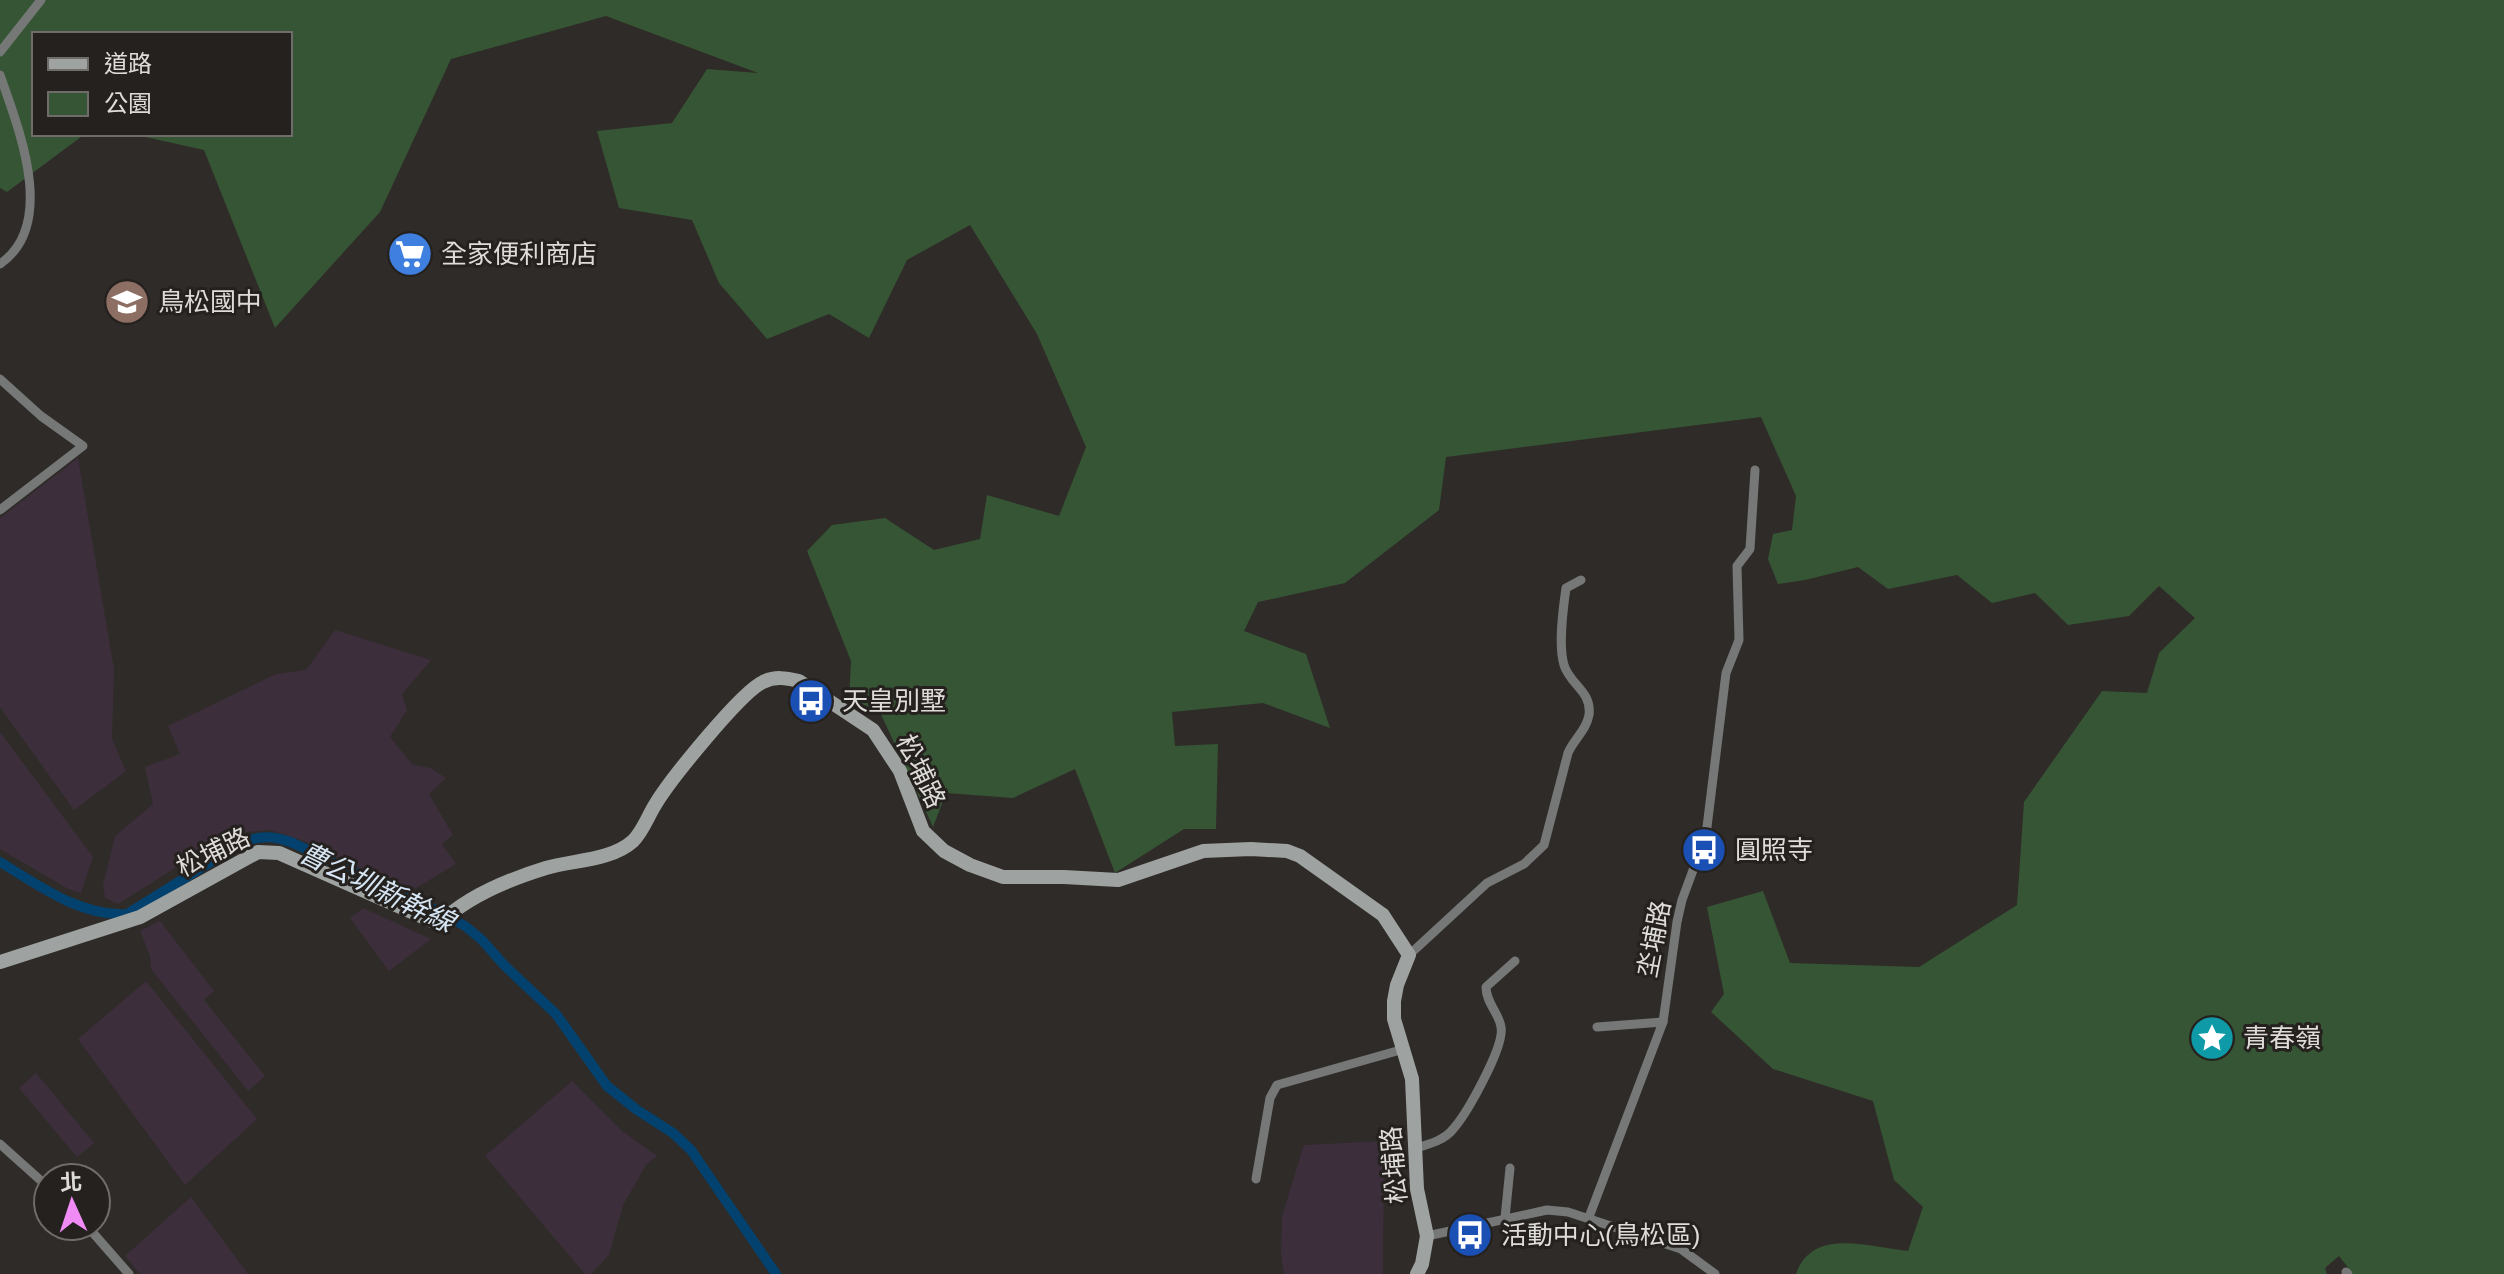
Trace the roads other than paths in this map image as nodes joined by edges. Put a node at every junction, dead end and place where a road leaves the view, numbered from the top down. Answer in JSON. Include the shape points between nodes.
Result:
{"nodes":[{"id":1,"x":41,"y":0,"type":"edge"},
{"id":2,"x":0,"y":52,"type":"edge"},
{"id":3,"x":0,"y":75,"type":"edge"},
{"id":4,"x":0,"y":264,"type":"edge"},
{"id":5,"x":0,"y":379,"type":"edge"},
{"id":6,"x":1755,"y":470,"type":"dead end"},
{"id":7,"x":0,"y":510,"type":"edge"},
{"id":8,"x":1581,"y":580,"type":"dead end"},
{"id":9,"x":1409,"y":955,"type":"junction"},
{"id":10,"x":1515,"y":961,"type":"dead end"},
{"id":11,"x":0,"y":962,"type":"edge"},
{"id":12,"x":1663,"y":1022,"type":"junction"},
{"id":13,"x":1597,"y":1027,"type":"dead end"},
{"id":14,"x":1404,"y":1049,"type":"junction"},
{"id":15,"x":0,"y":1144,"type":"edge"},
{"id":16,"x":1416,"y":1148,"type":"junction"},
{"id":17,"x":1510,"y":1168,"type":"dead end"},
{"id":18,"x":32,"y":1173,"type":"edge"},
{"id":19,"x":1256,"y":1179,"type":"dead end"},
{"id":20,"x":1589,"y":1217,"type":"junction"},
{"id":21,"x":1505,"y":1218,"type":"junction"},
{"id":22,"x":1427,"y":1236,"type":"junction"},
{"id":23,"x":101,"y":1242,"type":"edge"},
{"id":24,"x":129,"y":1274,"type":"edge"},
{"id":25,"x":1417,"y":1274,"type":"edge"},
{"id":26,"x":1715,"y":1274,"type":"edge"}],
"edges":[{"from":1,"to":2,"type":"street"},
{"from":3,"to":4,"type":"street","via":[[30,184],[22,239]]},
{"from":5,"to":7,"type":"street","via":[[83,446]]},
{"from":6,"to":12,"type":"street","name":"坔埔路","via":[[1750,549],[1737,566],[1739,640],[1726,673],[1706,835],[1680,911]]},
{"from":8,"to":9,"type":"street","via":[[1566,588],[1563,663],[1585,692],[1589,717],[1568,753],[1544,845],[1524,864],[1487,883]]},
{"from":9,"to":11,"type":"street","name":"松埔路","via":[[1383,915],[1287,851],[1203,851],[1118,880],[1003,877],[977,868],[944,851],[923,831],[900,771],[873,730],[787,678],[764,681],[745,695],[665,789],[627,845],[488,891],[439,924],[267,851],[246,857],[140,917]]},
{"from":9,"to":14,"type":"street","name":"松埔路","via":[[1394,1001]]},
{"from":10,"to":16,"type":"street","via":[[1486,987],[1501,1038],[1486,1072],[1455,1128]]},
{"from":12,"to":13,"type":"street"},
{"from":12,"to":20,"type":"street","name":"坔埔路"},
{"from":14,"to":16,"type":"street","name":"松埔路","via":[[1412,1079]]},
{"from":14,"to":19,"type":"street","via":[[1277,1085]]},
{"from":15,"to":18,"type":"street"},
{"from":16,"to":22,"type":"street","name":"松埔路","via":[[1417,1189]]},
{"from":17,"to":21,"type":"street"},
{"from":20,"to":21,"type":"street","name":"松埔路","via":[[1547,1210]]},
{"from":20,"to":26,"type":"street","name":"松埔路","via":[[1681,1249]]},
{"from":21,"to":22,"type":"street","name":"松埔路"},
{"from":22,"to":25,"type":"street","name":"松埔路"},
{"from":23,"to":24,"type":"street"}]}
